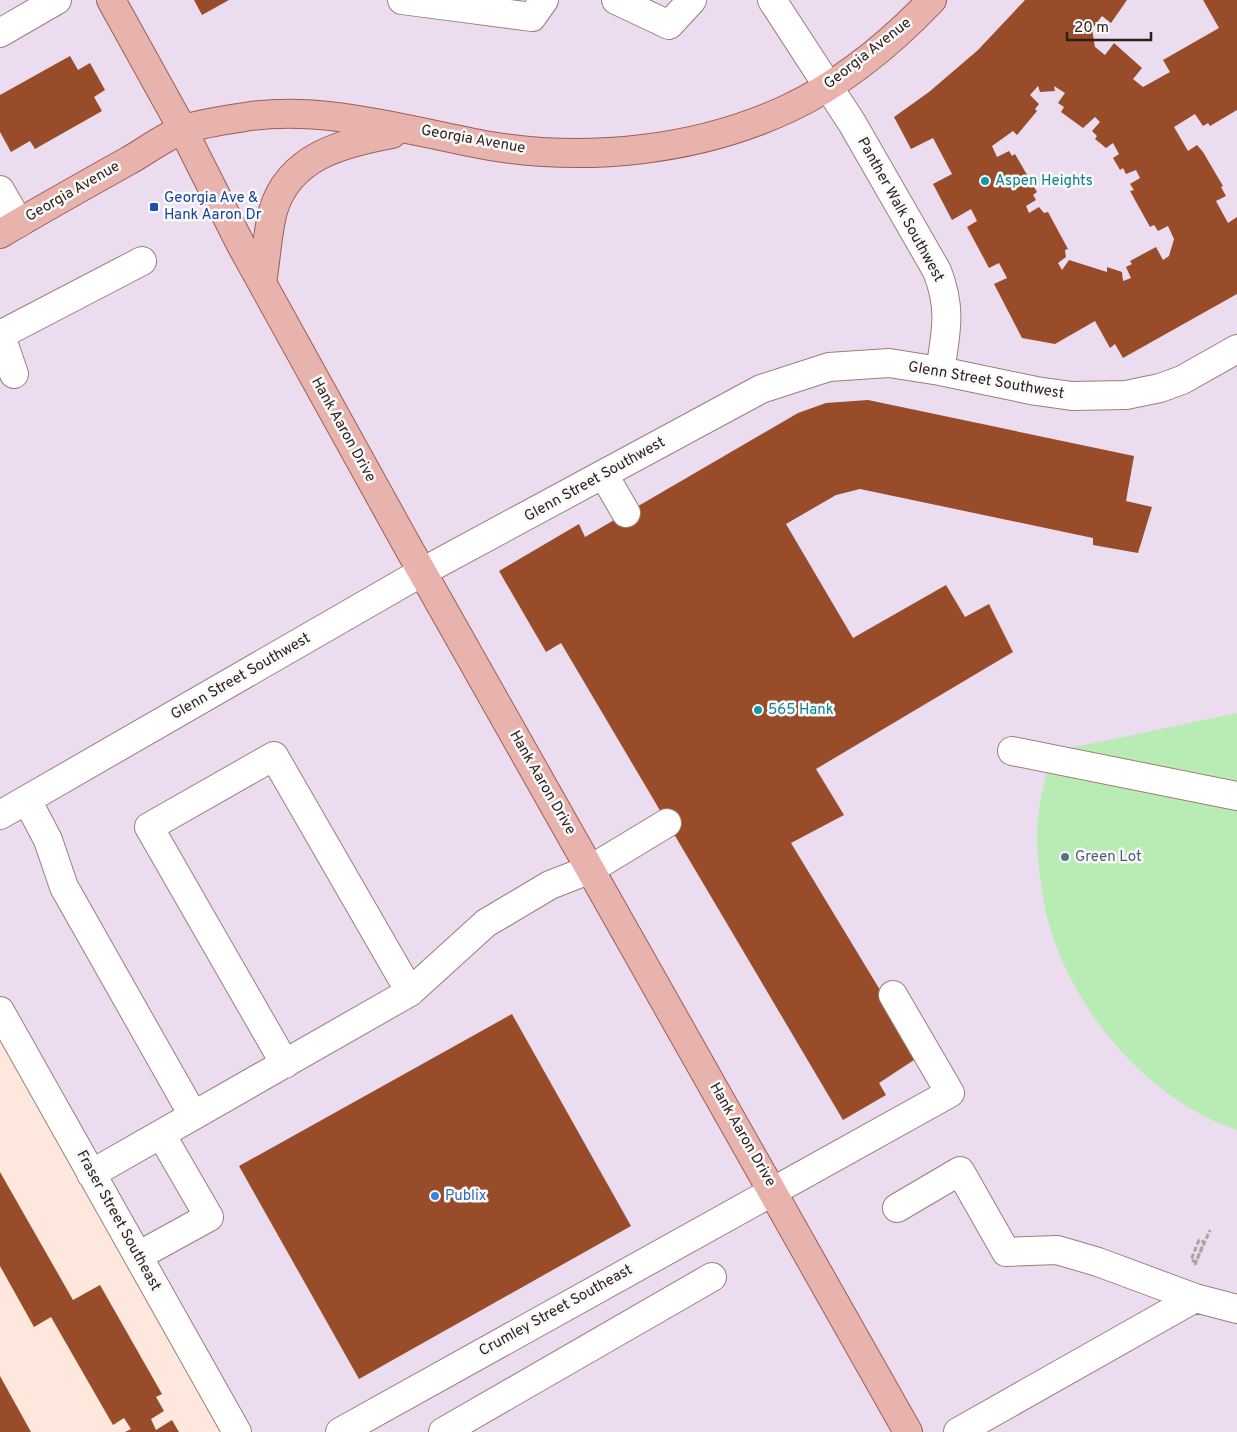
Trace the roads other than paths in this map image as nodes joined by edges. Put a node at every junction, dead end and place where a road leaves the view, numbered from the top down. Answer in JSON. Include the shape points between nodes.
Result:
{"nodes":[{"id":1,"x":56,"y":0,"type":"edge"},
{"id":2,"x":111,"y":0,"type":"edge"},
{"id":3,"x":402,"y":0,"type":"edge"},
{"id":4,"x":544,"y":0,"type":"edge"},
{"id":5,"x":692,"y":0,"type":"edge"},
{"id":6,"x":772,"y":0,"type":"edge"},
{"id":7,"x":932,"y":0,"type":"edge"},
{"id":8,"x":627,"y":3,"type":"edge"},
{"id":9,"x":0,"y":33,"type":"edge"},
{"id":10,"x":827,"y":87,"type":"junction"},
{"id":11,"x":184,"y":130,"type":"junction"},
{"id":12,"x":414,"y":130,"type":"junction"},
{"id":13,"x":0,"y":190,"type":"edge"},
{"id":14,"x":10,"y":228,"type":"edge"},
{"id":15,"x":142,"y":261,"type":"dead end"},
{"id":16,"x":262,"y":283,"type":"junction"},
{"id":17,"x":0,"y":334,"type":"edge"},
{"id":18,"x":1237,"y":349,"type":"edge"},
{"id":19,"x":940,"y":371,"type":"junction"},
{"id":20,"x":14,"y":374,"type":"dead end"},
{"id":21,"x":604,"y":475,"type":"junction"},
{"id":22,"x":626,"y":513,"type":"dead end"},
{"id":23,"x":422,"y":572,"type":"junction"},
{"id":24,"x":1012,"y":751,"type":"dead end"},
{"id":25,"x":1237,"y":796,"type":"edge"},
{"id":26,"x":26,"y":800,"type":"junction"},
{"id":27,"x":0,"y":815,"type":"edge"},
{"id":28,"x":668,"y":823,"type":"dead end"},
{"id":29,"x":591,"y":869,"type":"junction"},
{"id":30,"x":410,"y":992,"type":"junction"},
{"id":31,"x":893,"y":995,"type":"dead end"},
{"id":32,"x":0,"y":1011,"type":"edge"},
{"id":33,"x":285,"y":1064,"type":"junction"},
{"id":34,"x":193,"y":1116,"type":"junction"},
{"id":35,"x":161,"y":1134,"type":"junction"},
{"id":36,"x":91,"y":1174,"type":"junction"},
{"id":37,"x":773,"y":1190,"type":"junction"},
{"id":38,"x":897,"y":1208,"type":"dead end"},
{"id":39,"x":138,"y":1256,"type":"junction"},
{"id":40,"x":712,"y":1277,"type":"dead end"},
{"id":41,"x":1194,"y":1298,"type":"junction"},
{"id":42,"x":1237,"y":1309,"type":"edge"},
{"id":43,"x":237,"y":1432,"type":"edge"},
{"id":44,"x":340,"y":1432,"type":"edge"},
{"id":45,"x":443,"y":1432,"type":"edge"},
{"id":46,"x":908,"y":1432,"type":"edge"},
{"id":47,"x":958,"y":1432,"type":"edge"}],
"edges":[{"from":1,"to":9,"type":"street"},
{"from":2,"to":11,"type":"main road","name":"Hank Aaron Drive"},
{"from":3,"to":4,"type":"street","via":[[532,16]]},
{"from":5,"to":8,"type":"street","via":[[669,25]]},
{"from":6,"to":10,"type":"street","name":"Panther Walk Southwest"},
{"from":7,"to":10,"type":"main road","name":"Georgia Avenue","via":[[902,30]]},
{"from":10,"to":12,"type":"main road","name":"Georgia Avenue","via":[[788,109],[742,127],[685,143],[611,152],[548,152],[491,146]]},
{"from":10,"to":19,"type":"street","name":"Panther Walk Southwest","via":[[852,123],[937,271],[948,312]]},
{"from":11,"to":12,"type":"main road","name":"Georgia Avenue","via":[[246,117],[280,114],[329,117]]},
{"from":11,"to":14,"type":"main road","name":"Georgia Avenue"},
{"from":11,"to":16,"type":"main road","name":"Hank Aaron Drive"},
{"from":12,"to":16,"type":"main road","via":[[350,142],[316,156],[288,179],[273,211]]},
{"from":13,"to":14,"type":"street"},
{"from":15,"to":17,"type":"street"},
{"from":16,"to":23,"type":"main road","name":"Hank Aaron Drive"},
{"from":17,"to":20,"type":"street"},
{"from":18,"to":19,"type":"street","name":"Glenn Street Southwest","via":[[1182,380],[1160,388],[1094,398],[1036,392]]},
{"from":19,"to":21,"type":"street","name":"Glenn Street Southwest","via":[[889,363],[821,370],[761,389]]},
{"from":21,"to":22,"type":"street"},
{"from":21,"to":23,"type":"street","name":"Glenn Street Southwest"},
{"from":23,"to":26,"type":"street","name":"Glenn Street Southwest"},
{"from":23,"to":29,"type":"main road","name":"Hank Aaron Drive"},
{"from":24,"to":25,"type":"street"},
{"from":26,"to":27,"type":"street","name":"Glenn Street Southwest"},
{"from":26,"to":34,"type":"street","via":[[48,840],[64,887]]},
{"from":28,"to":29,"type":"street"},
{"from":29,"to":30,"type":"street","via":[[550,885],[486,923]]},
{"from":29,"to":37,"type":"main road","name":"Hank Aaron Drive"},
{"from":30,"to":33,"type":"street"},
{"from":30,"to":33,"type":"street","via":[[274,756],[172,814],[149,828]]},
{"from":31,"to":37,"type":"street","name":"Crumley Street Southeast","via":[[950,1092]]},
{"from":32,"to":36,"type":"street","name":"Fraser Street Southeast"},
{"from":33,"to":34,"type":"street"},
{"from":34,"to":35,"type":"street"},
{"from":35,"to":36,"type":"street"},
{"from":35,"to":39,"type":"street","via":[[209,1217]]},
{"from":36,"to":39,"type":"street","name":"Fraser Street Southeast"},
{"from":37,"to":44,"type":"street","name":"Crumley Street Southeast"},
{"from":37,"to":46,"type":"main road","name":"Hank Aaron Drive"},
{"from":38,"to":41,"type":"street","via":[[960,1171],[1006,1252],[1056,1250]]},
{"from":39,"to":43,"type":"street","name":"Fraser Street Southeast"},
{"from":40,"to":45,"type":"street"},
{"from":41,"to":42,"type":"street"},
{"from":41,"to":47,"type":"street"}]}
